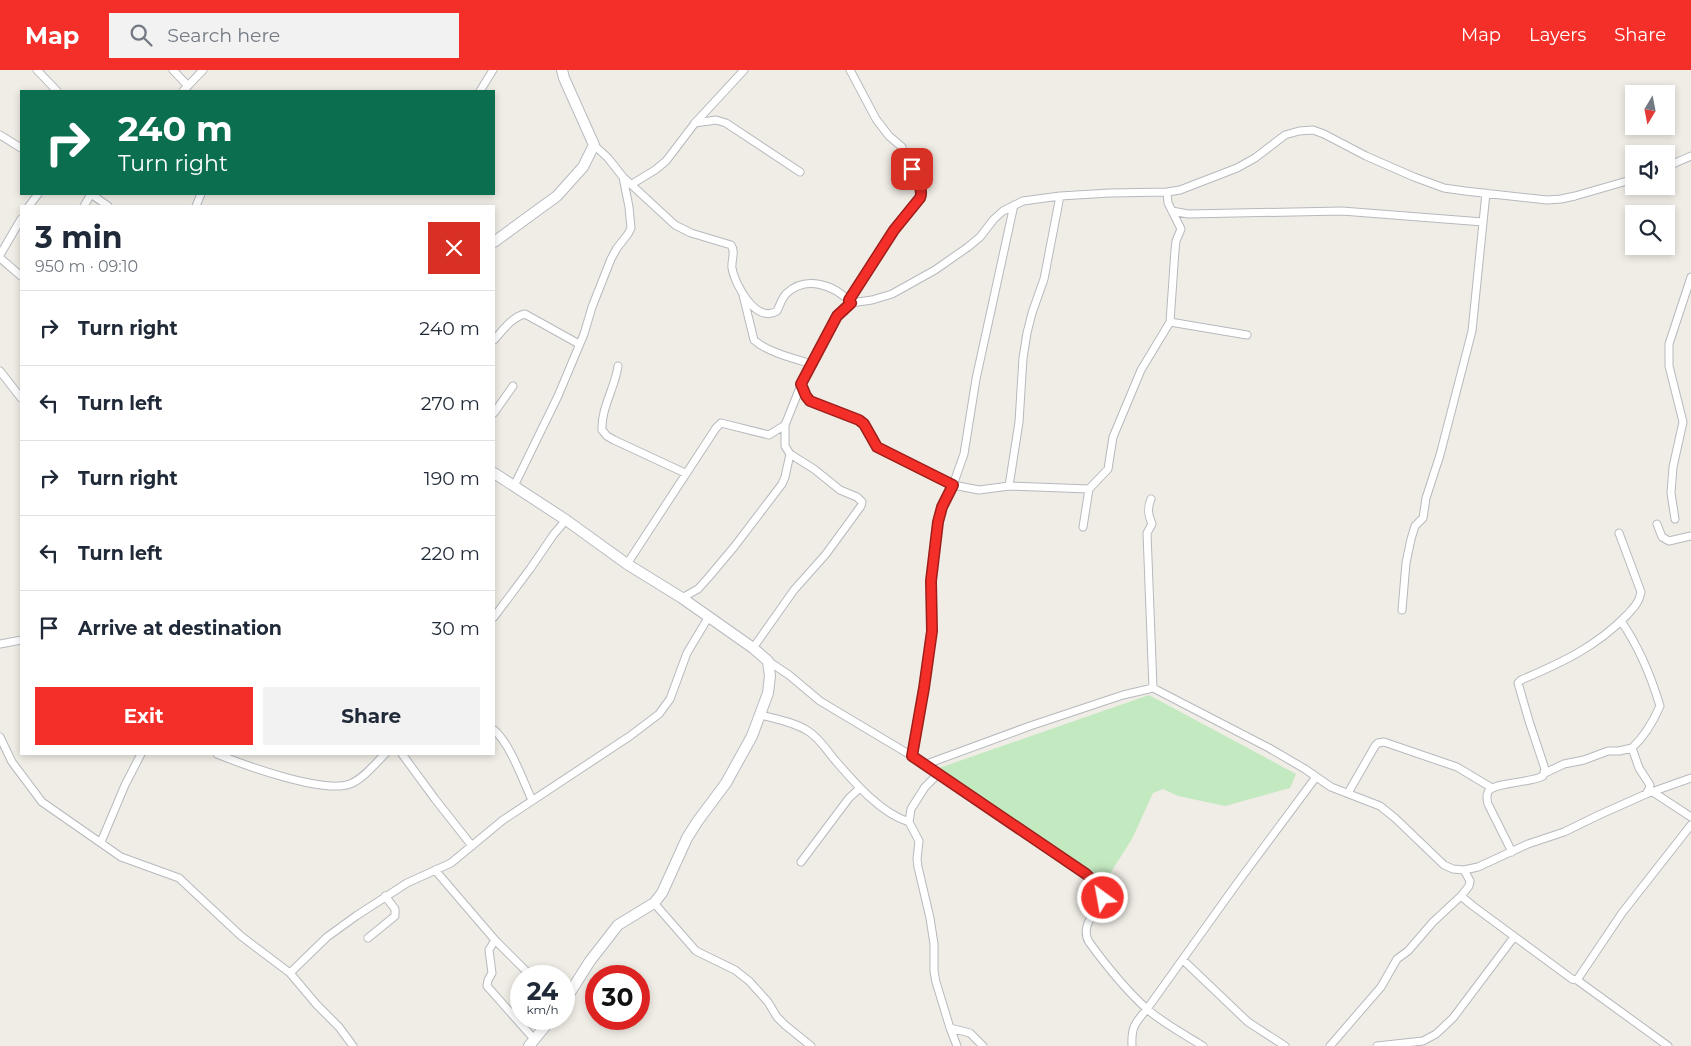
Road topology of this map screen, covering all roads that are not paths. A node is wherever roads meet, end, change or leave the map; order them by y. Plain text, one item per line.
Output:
1 (37, 70) edge
2 (174, 70) edge
3 (202, 70) edge
4 (493, 70) edge
5 (562, 70) edge
6 (744, 70) edge
7 (850, 70) edge
8 (186, 88) edge
9 (56, 90) edge
10 (481, 90) edge
11 (695, 123) junction
12 (0, 134) edge
13 (594, 145) junction
14 (20, 147) edge
15 (1691, 156) edge
16 (1675, 163) edge
17 (800, 172) dead end
18 (623, 177) junction
19 (1625, 181) edge
20 (632, 184) junction
21 (1167, 192) junction
22 (1486, 193) junction
23 (92, 195) edge
24 (1060, 196) junction
25 (107, 205) edge
26 (1014, 205) junction
27 (1172, 211) junction
28 (20, 221) edge
29 (1483, 222) junction
30 (495, 241) edge
31 (0, 256) edge
32 (20, 275) edge
33 (1691, 277) edge
34 (743, 295) junction
35 (850, 301) junction
36 (1170, 322) junction
37 (1247, 335) dead end
38 (495, 339) edge
39 (579, 344) junction
40 (812, 364) junction
41 (618, 366) dead end
42 (0, 371) edge
43 (801, 384) junction
44 (513, 386) dead end
45 (20, 397) edge
46 (495, 412) edge
47 (785, 425) junction
48 (790, 454) junction
49 (686, 473) junction
50 (495, 474) edge
51 (953, 485) junction
52 (514, 486) junction
53 (1009, 486) junction
54 (1089, 489) junction
55 (1150, 499) dead end
56 (1675, 519) dead end
57 (566, 520) junction
58 (1657, 524) dead end
59 (1083, 527) dead end
60 (1619, 534) dead end
61 (1691, 536) edge
62 (627, 564) junction
63 (682, 598) junction
64 (1402, 610) dead end
65 (495, 617) edge
66 (708, 618) junction
67 (1620, 621) junction
68 (20, 640) edge
69 (0, 644) edge
70 (753, 648) junction
71 (768, 661) junction
72 (1153, 688) junction
73 (761, 715) junction
74 (495, 731) edge
75 (0, 738) edge
76 (1632, 748) junction
77 (140, 755) edge
78 (220, 755) edge
79 (384, 755) edge
80 (403, 755) edge
81 (912, 756) junction
82 (924, 765) junction
83 (1545, 773) junction
84 (937, 775) junction
85 (1316, 777) junction
86 (1691, 778) edge
87 (859, 788) junction
88 (1492, 788) junction
89 (1348, 793) junction
90 (1649, 793) junction
91 (532, 800) junction
92 (1691, 816) edge
93 (910, 822) junction
94 (1691, 825) edge
95 (101, 842) junction
96 (472, 846) junction
97 (1512, 852) junction
98 (801, 862) dead end
99 (435, 870) junction
100 (1464, 870) junction
101 (385, 896) junction
102 (1461, 896) junction
103 (654, 903) junction
104 (1514, 937) junction
105 (368, 938) dead end
106 (495, 940) junction
107 (1183, 960) junction
108 (520, 965) edge
109 (290, 973) junction
110 (1577, 980) junction
111 (575, 985) edge
112 (1147, 1009) junction
113 (950, 1028) junction
114 (542, 1030) edge
115 (531, 1043) edge
116 (353, 1046) edge
117 (811, 1046) edge
118 (957, 1046) edge
119 (983, 1046) edge
120 (1132, 1046) edge
121 (1203, 1046) edge
122 (1285, 1046) edge
123 (1330, 1046) edge
124 (1378, 1046) edge
125 (1668, 1046) edge

1 - 9 street
2 - 8 street
3 - 8 street
4 - 10 street
5 - 13 street
6 - 11 street
7 - 35 street
11 - 17 street
11 - 20 street
12 - 14 street
13 - 18 street
13 - 30 street
15 - 16 street
18 - 20 street
18 - 39 street
19 - 22 street
20 - 34 street
21 - 22 street
21 - 24 street
21 - 27 street
22 - 29 street
23 - 25 street
24 - 26 street
24 - 53 street
26 - 35 street
26 - 51 street
27 - 29 street
27 - 36 street
28 - 31 street
29 - 64 street
31 - 32 street
33 - 56 street
34 - 35 street
34 - 40 street
35 - 40 street
36 - 37 street
36 - 54 street
38 - 39 street
39 - 52 street
40 - 43 street
41 - 49 street
42 - 45 street
43 - 47 street
43 - 51 street
44 - 46 street
47 - 48 street
47 - 49 street
48 - 63 street
48 - 70 street
49 - 62 street
50 - 52 street
51 - 53 street
51 - 81 street
52 - 57 street
53 - 54 street
54 - 59 street
55 - 72 street
57 - 62 street
57 - 65 street
58 - 61 street
60 - 67 street
62 - 63 street
63 - 66 street
66 - 70 street
66 - 91 street
67 - 76 street
67 - 83 street
68 - 69 street
70 - 71 street
71 - 73 street
71 - 81 street
72 - 82 street
72 - 85 street
73 - 87 street
73 - 103 street
74 - 91 street
75 - 95 street
76 - 83 street
76 - 90 street
77 - 95 street
78 - 79 street
80 - 96 street
81 - 82 street
82 - 84 street
83 - 88 street
84 - 93 street
84 - 112 street
85 - 89 street
85 - 107 street
86 - 90 street
87 - 93 street
87 - 98 street
88 - 89 street
88 - 97 street
89 - 100 street
90 - 92 street
90 - 97 street
91 - 96 street
93 - 113 street
94 - 110 street
95 - 109 street
96 - 99 street
97 - 100 street
99 - 101 street
99 - 106 street
100 - 102 street
101 - 105 street
101 - 109 street
102 - 104 street
102 - 123 street
103 - 111 street
103 - 117 street
104 - 110 street
104 - 124 street
106 - 108 street
106 - 115 street
107 - 112 street
107 - 122 street
109 - 116 street
110 - 125 street
112 - 120 street
112 - 121 street
113 - 118 street
113 - 119 street
114 - 115 street

